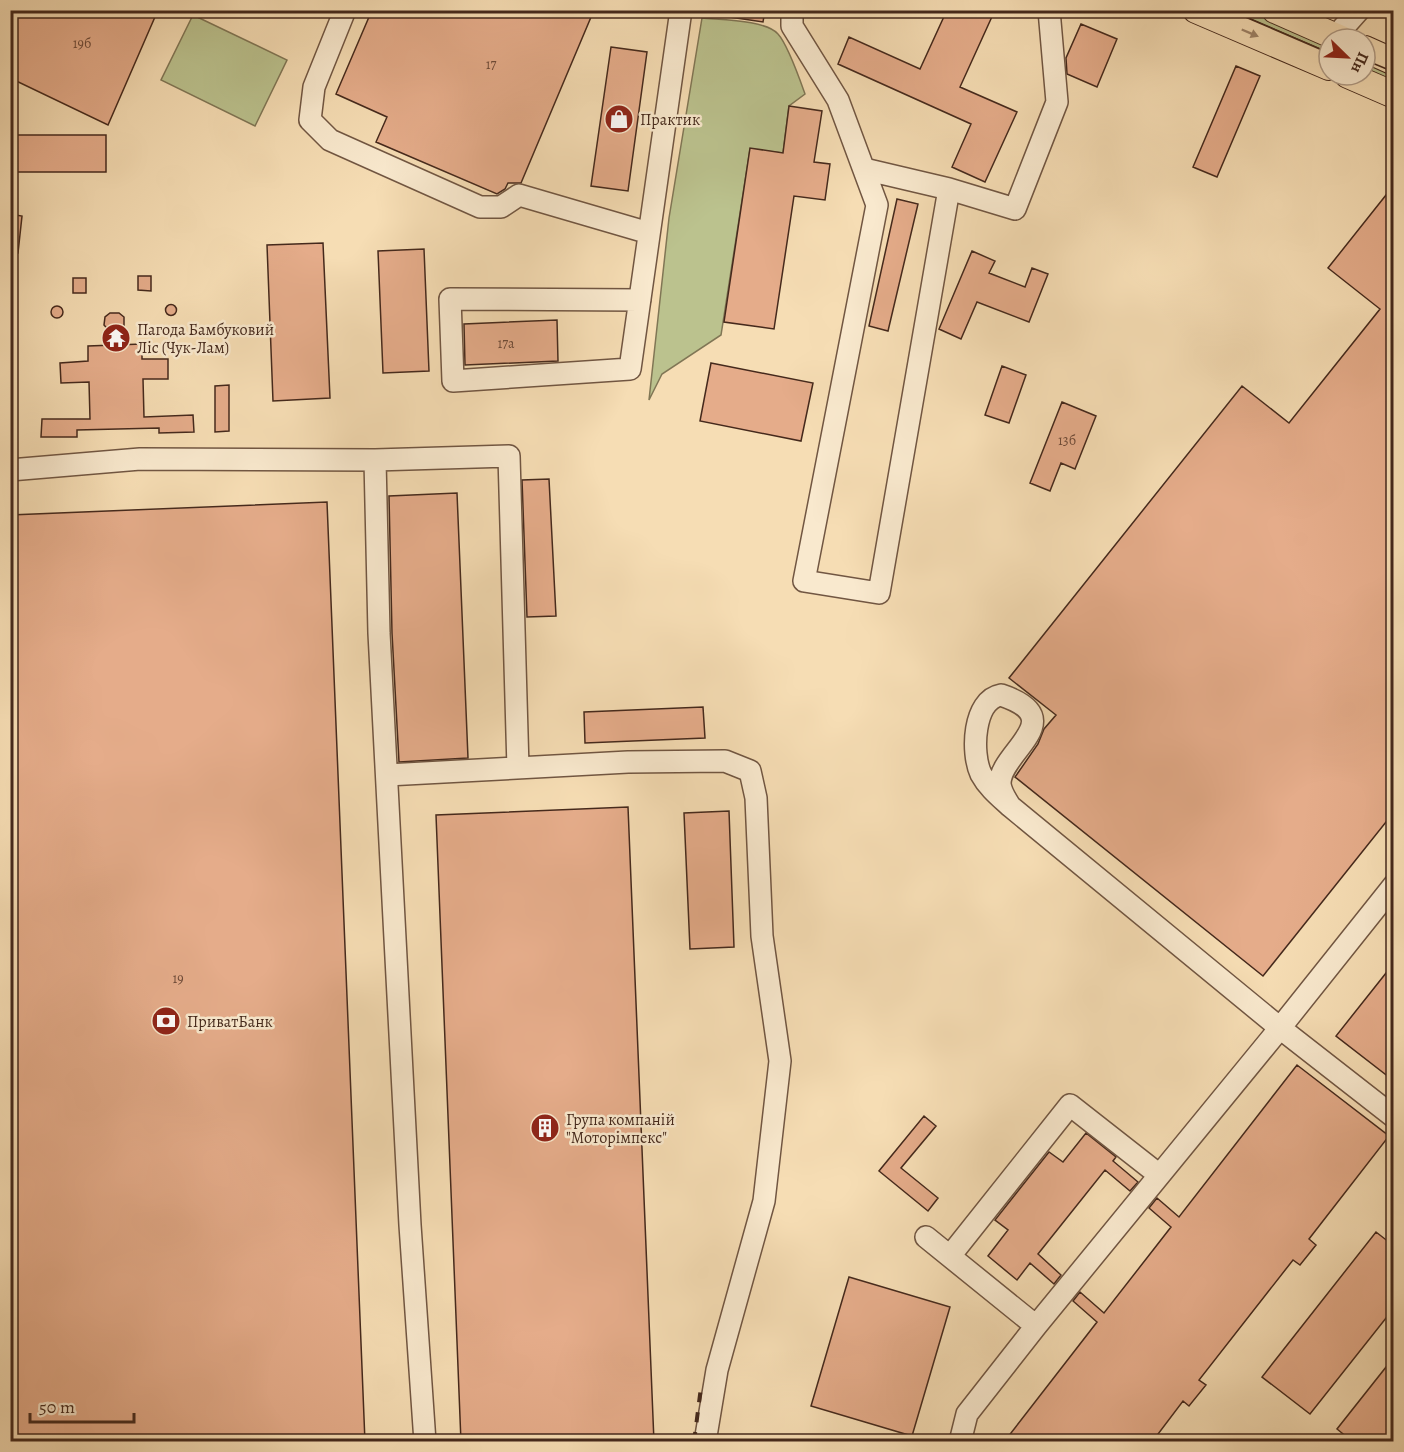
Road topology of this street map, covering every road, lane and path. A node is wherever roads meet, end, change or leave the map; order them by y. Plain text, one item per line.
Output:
1 (345, 10) edge
2 (681, 10) edge
3 (792, 10) edge
4 (1049, 10) edge
5 (1196, 10) edge
6 (1275, 10) edge
7 (1359, 10) edge
8 (1346, 27) edge
9 (1317, 29) edge
10 (1377, 55) edge
11 (1317, 62) edge
12 (1394, 62) edge
13 (1377, 87) edge
14 (1394, 94) edge
15 (864, 169) junction
16 (950, 189) junction
17 (649, 233) junction
18 (640, 300) junction
19 (375, 460) junction
20 (10, 470) edge
21 (518, 768) junction
22 (387, 775) junction
23 (1010, 806) junction
24 (1394, 885) edge
25 (1280, 1028) junction
26 (1394, 1117) edge
27 (1158, 1174) junction
28 (926, 1237) dead end
29 (950, 1256) junction
30 (1036, 1326) junction
31 (425, 1442) edge
32 (705, 1442) edge
33 (960, 1442) edge

1 - 17 lane
2 - 17 lane
3 - 15 lane
4 - 16 lane
5 -> 11 main road
6 - 9 main road
7 - 8 lane
10 - 12 main road
13 - 14 main road
15 - 16 lane
15 - 16 lane
17 - 18 lane
18 - 18 lane
19 - 20 lane
19 - 21 lane
19 - 22 lane
21 - 22 lane
21 - 32 lane
22 - 31 lane
23 - 23 lane
23 - 25 lane
24 - 25 lane
25 - 26 lane
25 - 27 lane
27 - 29 lane
27 - 30 lane
28 - 29 lane
29 - 30 lane
30 - 33 lane

